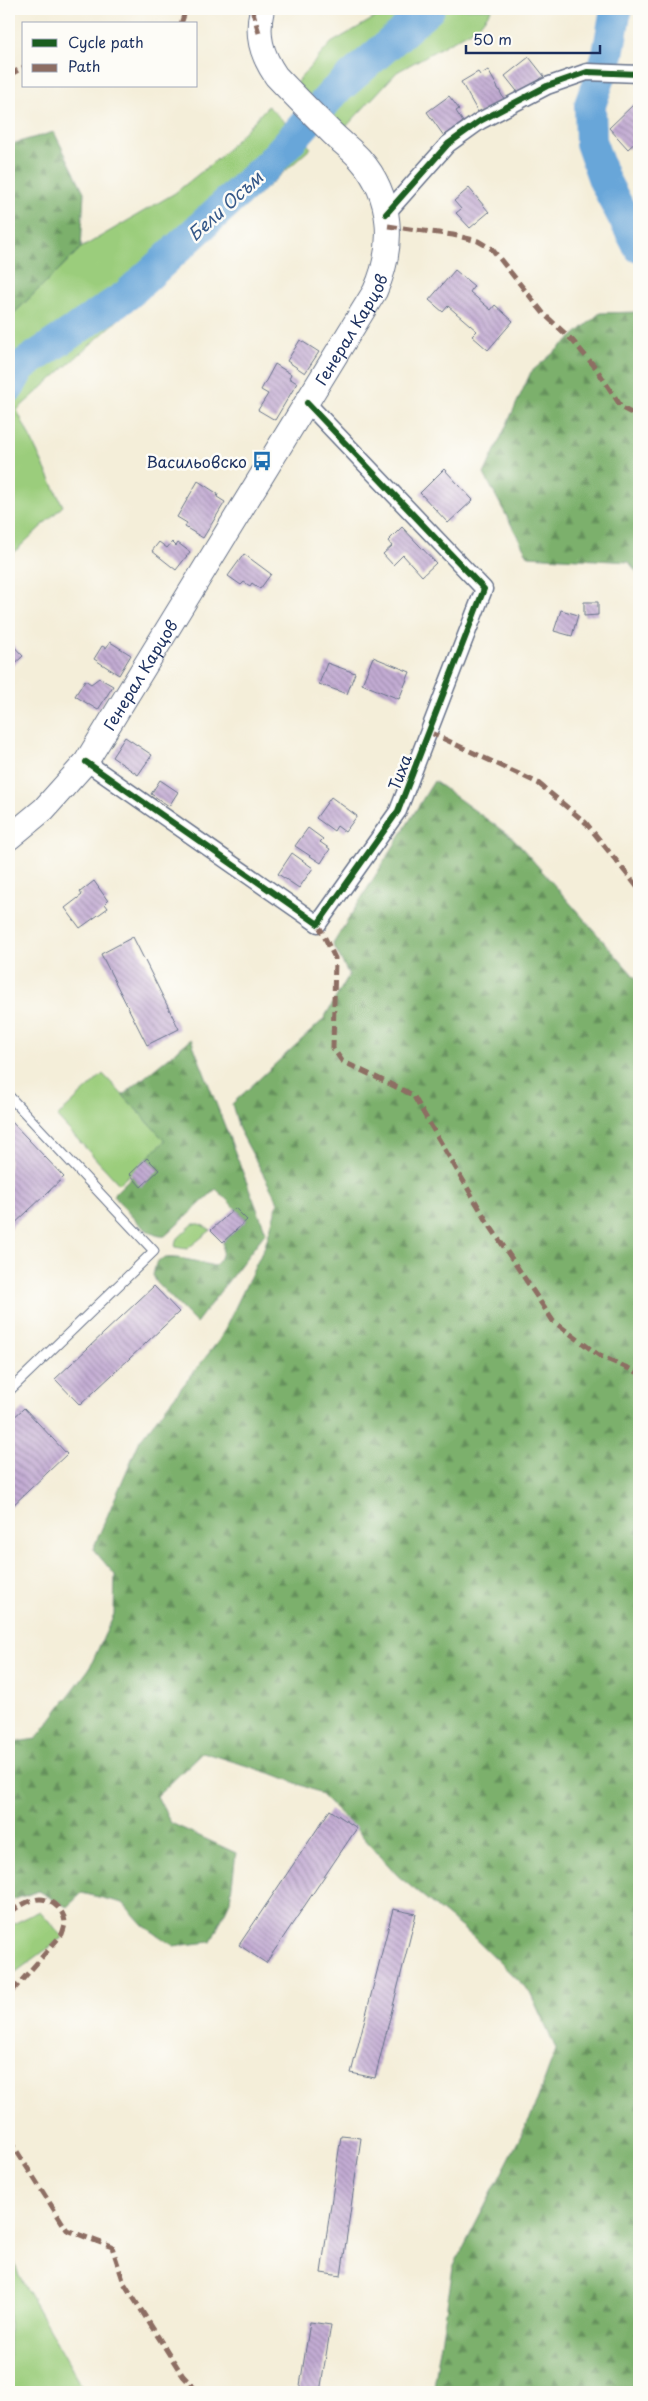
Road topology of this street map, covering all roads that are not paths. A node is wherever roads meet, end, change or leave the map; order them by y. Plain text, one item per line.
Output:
1 (262, 9) edge
2 (639, 74) edge
3 (386, 214) junction
4 (307, 403) junction
5 (86, 762) junction
6 (9, 838) edge
7 (9, 1096) edge
8 (9, 1391) edge

1 - 3 main road, Генерал Карцов
2 - 3 street
3 - 4 main road, Генерал Карцов
4 - 5 main road, Генерал Карцов
4 - 5 street, Тиха
5 - 6 main road, Генерал Карцов
7 - 8 lane

